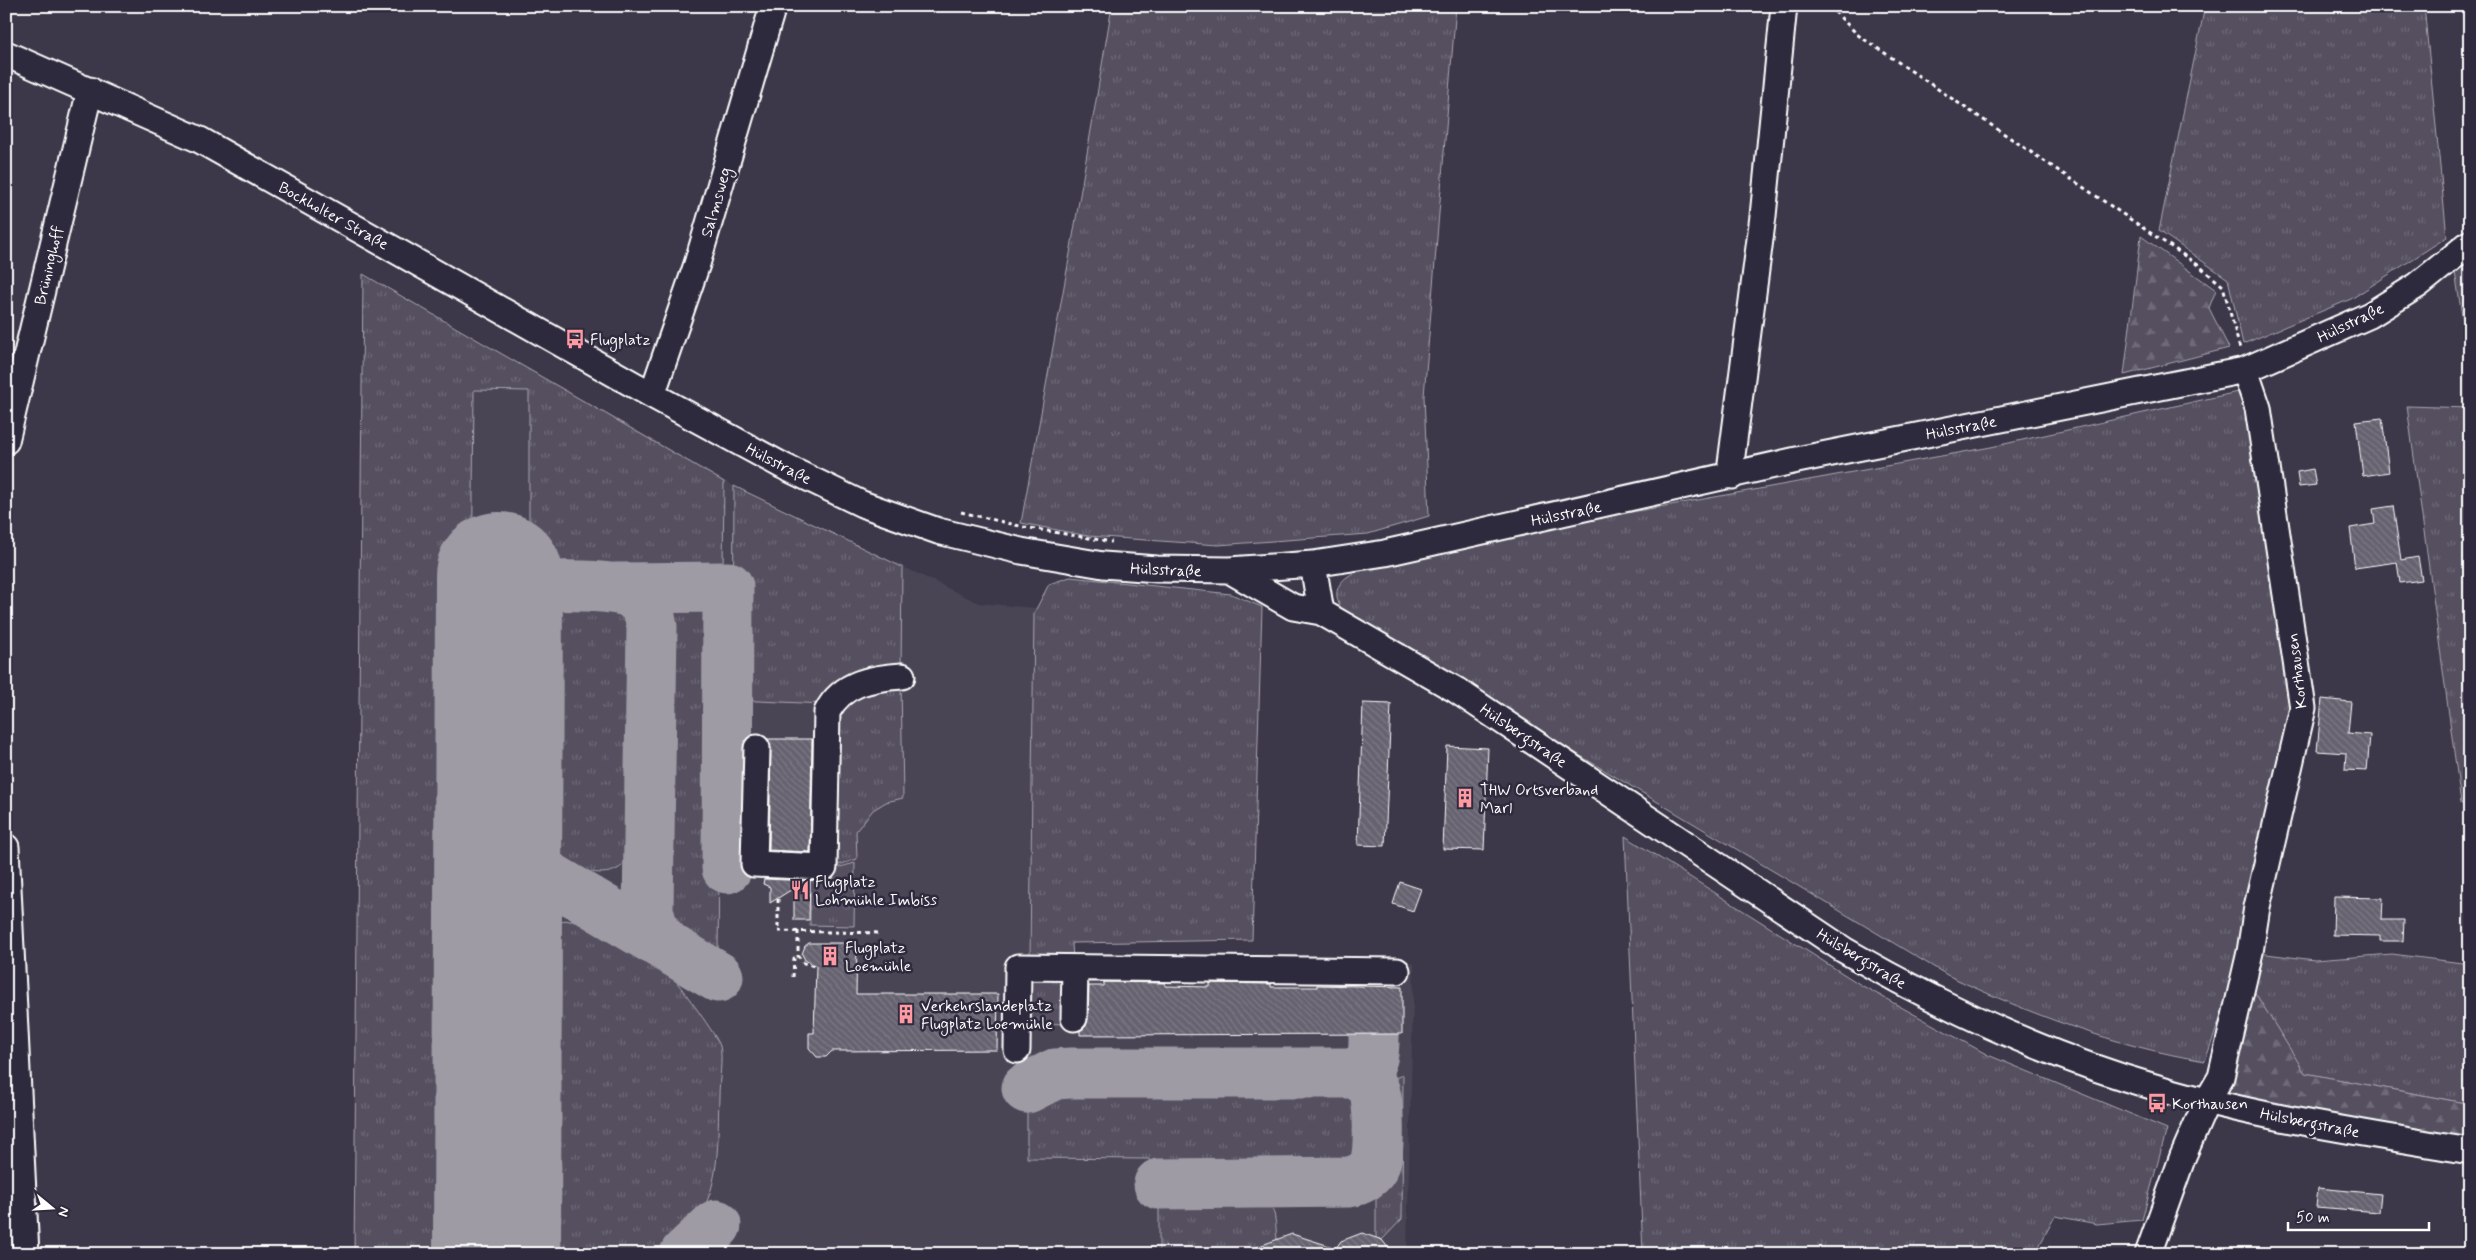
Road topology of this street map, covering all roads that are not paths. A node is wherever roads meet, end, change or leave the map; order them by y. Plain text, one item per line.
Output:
1 (773, 6) edge
2 (1784, 6) edge
3 (6, 54) edge
4 (90, 90) junction
5 (2470, 242) edge
6 (2245, 370) junction
7 (652, 395) junction
8 (6, 441) edge
9 (1732, 476) junction
10 (1313, 564) junction
11 (1229, 570) junction
12 (1321, 612) junction
13 (902, 676) dead end
14 (757, 748) dead end
15 (6, 847) edge
16 (1076, 968) junction
17 (1397, 971) dead end
18 (1074, 1018) dead end
19 (1017, 1050) dead end
20 (2207, 1101) junction
21 (2470, 1151) edge
22 (26, 1254) edge
23 (2148, 1254) edge

1 - 7 street, Salmsweg
2 - 9 street
3 - 4 street, Bockholter Straße
4 - 7 street, Bockholter Straße
4 - 8 street, Brüninghoff
5 - 6 street, Hülsstraße
6 - 9 street, Hülsstraße
6 - 20 street, Korthausen
7 - 11 street, Hülsstraße
9 - 10 street, Hülsstraße
10 - 11 street, Hülsstraße
10 - 12 street
11 - 12 street, Hülsbergstraße
12 - 20 street, Hülsbergstraße
13 - 14 street
15 - 22 street
16 - 17 street
16 - 18 street
16 - 19 street
20 - 21 street, Hülsbergstraße
20 - 23 street, Korthausen

